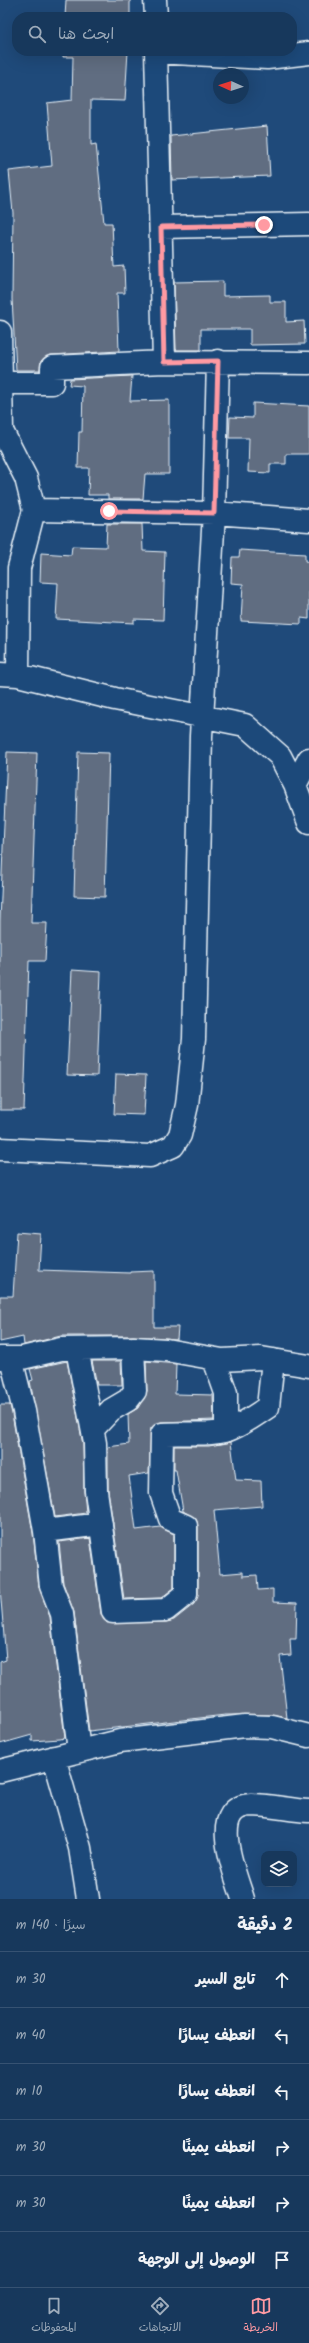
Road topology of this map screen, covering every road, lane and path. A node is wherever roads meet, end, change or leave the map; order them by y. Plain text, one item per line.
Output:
1 (155, 0) edge
2 (156, 12) edge
3 (309, 53) edge
4 (297, 54) edge
5 (156, 56) edge
6 (230, 56) edge
7 (284, 56) edge
8 (309, 224) edge
9 (161, 227) junction
10 (0, 332) edge
11 (218, 361) junction
12 (164, 362) junction
13 (309, 362) edge
14 (2, 384) junction
15 (1, 430) edge
16 (34, 510) junction
17 (214, 513) junction
18 (309, 520) edge
19 (9, 674) edge
20 (202, 715) junction
21 (309, 759) edge
22 (295, 785) junction
23 (309, 823) edge
24 (0, 1149) edge
25 (134, 1348) junction
26 (77, 1349) junction
27 (6, 1358) edge
28 (214, 1359) junction
29 (273, 1360) junction
30 (309, 1366) edge
31 (93, 1429) junction
32 (226, 1430) junction
33 (101, 1524) junction
34 (45, 1531) junction
35 (309, 1736) edge
36 (79, 1751) junction
37 (54, 1757) junction
38 (0, 1771) edge
39 (309, 1811) edge
40 (88, 1899) edge
41 (243, 1899) edge

1 - 2 street
3 - 4 street
5 - 9 street
6 - 7 street
8 - 9 street
9 - 12 street
10 - 14 street
11 - 12 street
11 - 13 street
11 - 17 street
12 - 14 street
14 - 15 street
15 - 16 street
16 - 17 street
16 - 19 street
17 - 18 street
17 - 20 street
19 - 20 street
20 - 22 street
20 - 24 street
21 - 22 street
22 - 23 street
25 - 26 street
25 - 28 street
25 - 31 street
26 - 27 street
26 - 31 street
27 - 34 street
28 - 29 street
28 - 32 street
29 - 30 street
29 - 32 street
31 - 33 street
32 - 33 street
33 - 34 street
34 - 36 street
35 - 36 street
36 - 37 street
37 - 38 street
37 - 40 street
39 - 41 street

